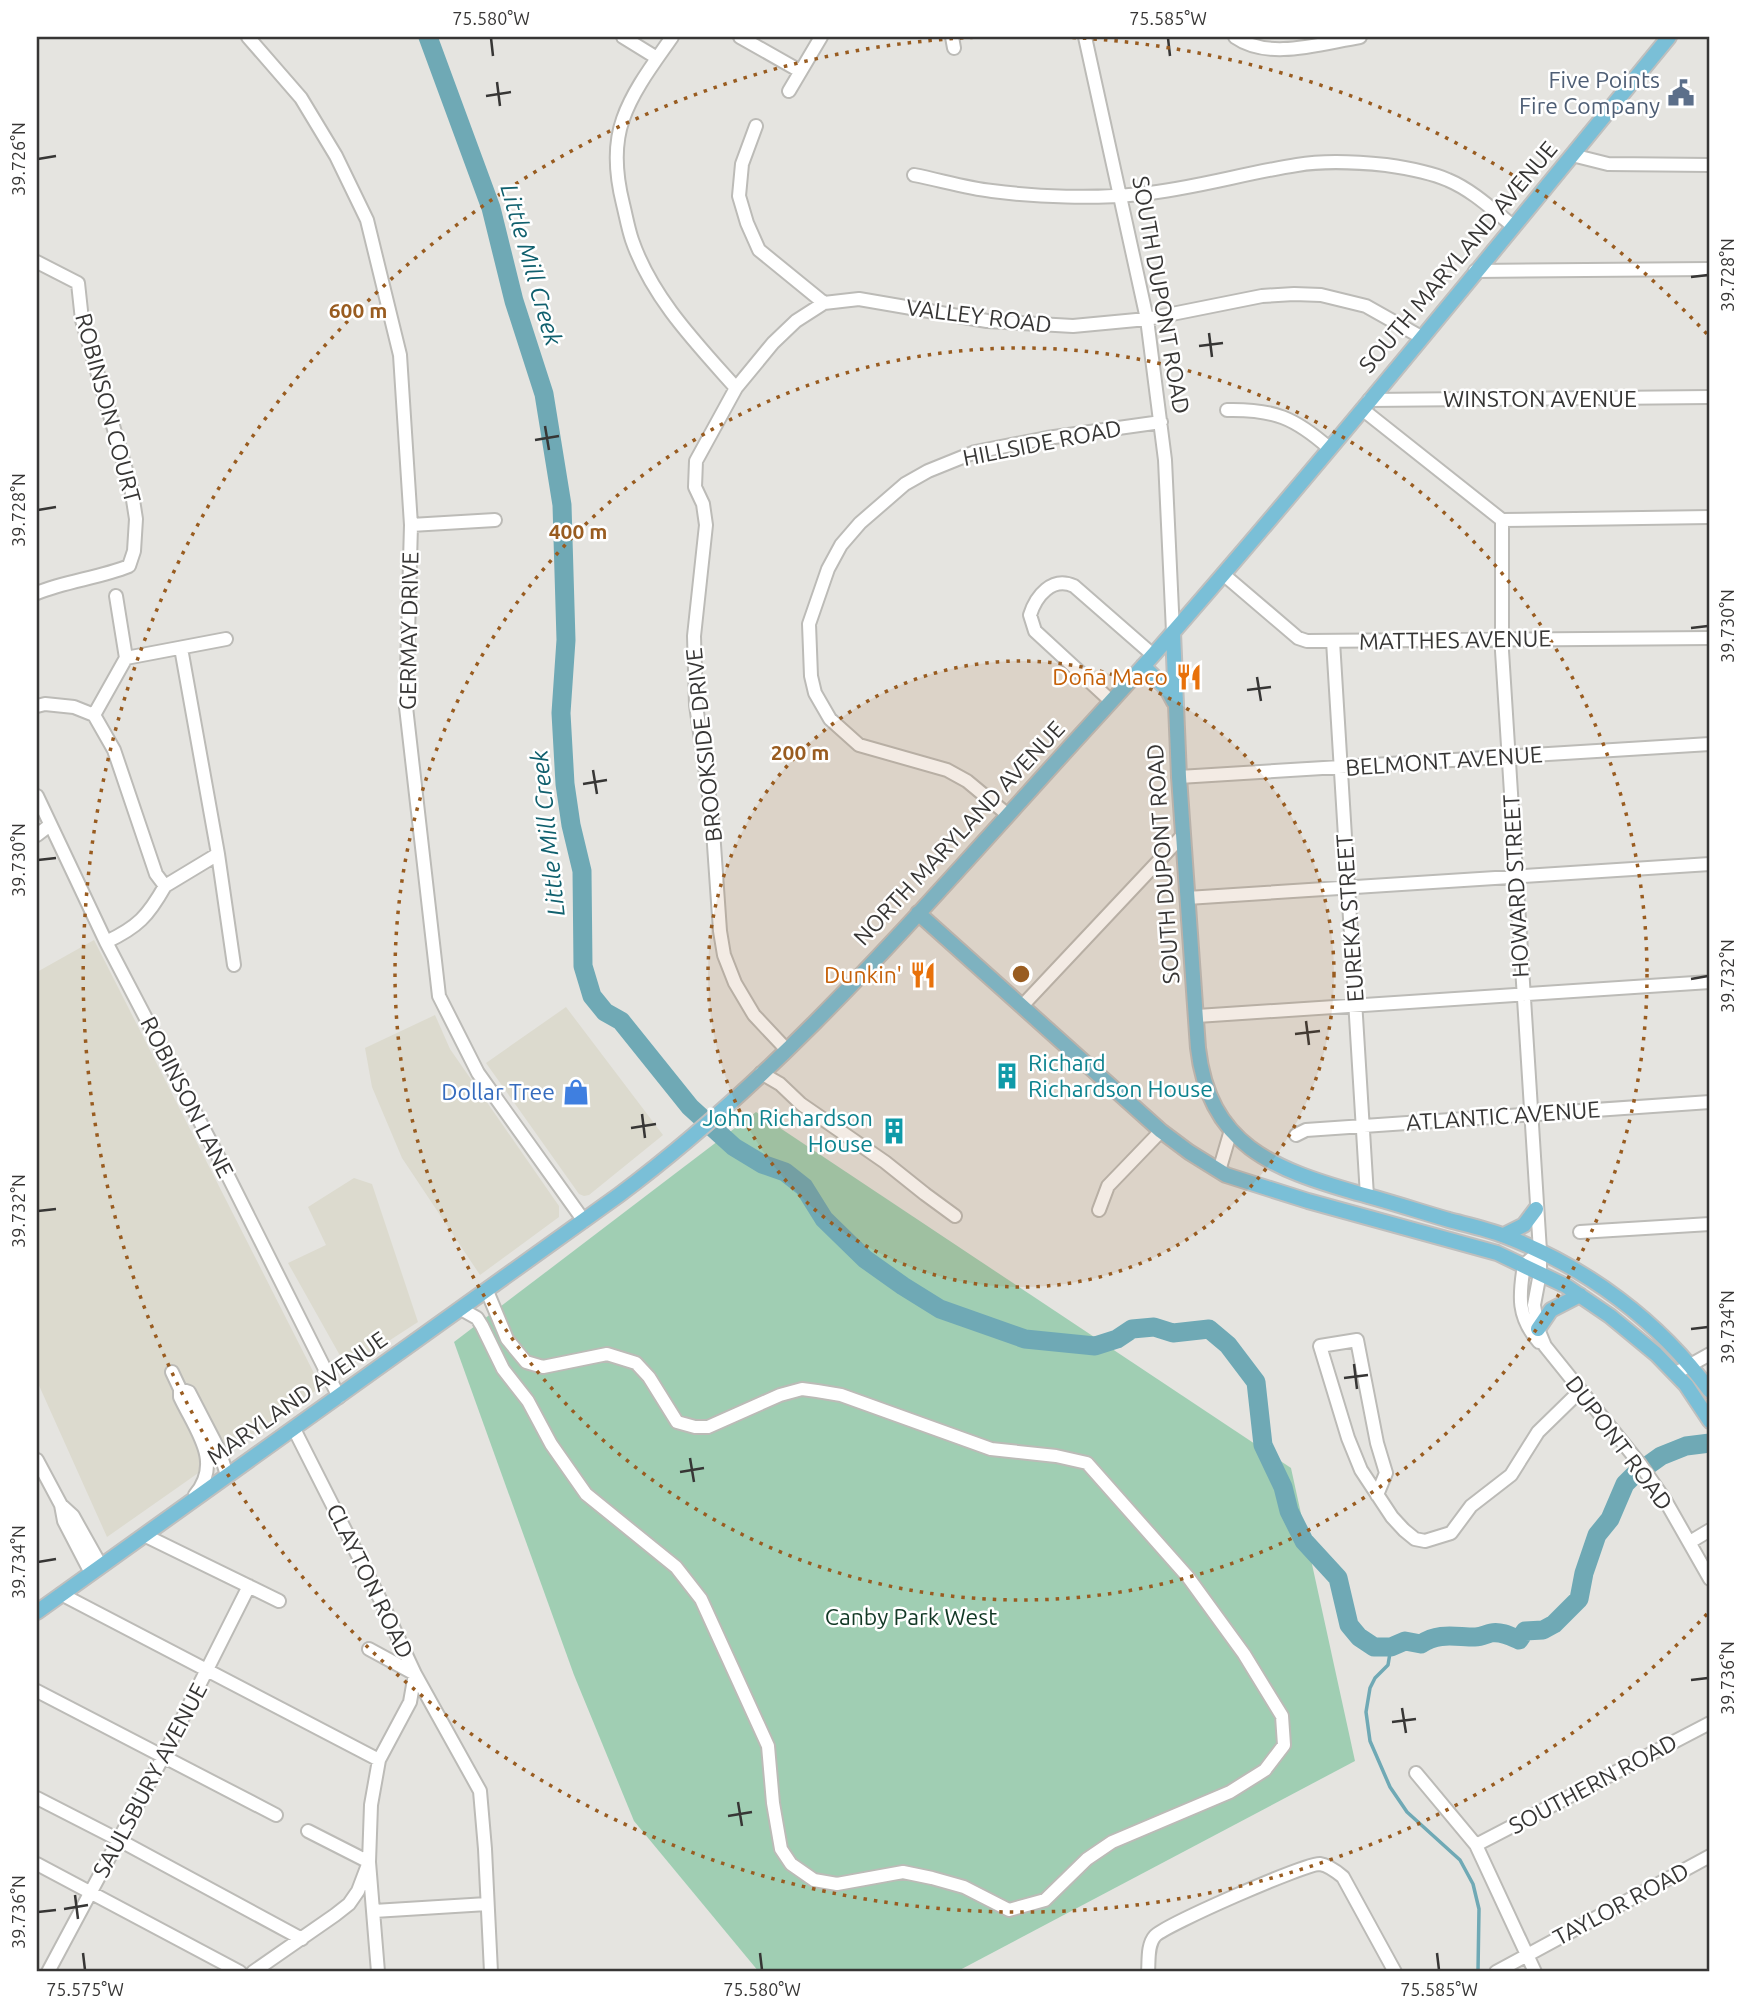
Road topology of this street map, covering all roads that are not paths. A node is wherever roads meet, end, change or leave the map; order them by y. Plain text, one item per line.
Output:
1 (248, 37) edge
2 (623, 37) edge
3 (671, 37) edge
4 (740, 37) edge
5 (821, 37) edge
6 (1085, 37) edge
7 (1235, 37) edge
8 (1360, 37) edge
9 (1670, 37) edge
10 (657, 58) junction
11 (800, 71) junction
12 (789, 91) dead end
13 (756, 126) dead end
14 (1572, 155) junction
15 (1710, 165) edge
16 (914, 175) dead end
17 (1122, 195) junction
18 (1513, 226) junction
19 (37, 262) edge
20 (1710, 269) edge
21 (1475, 271) junction
22 (824, 303) junction
23 (1147, 319) junction
24 (1421, 337) junction
25 (736, 388) junction
26 (1710, 397) edge
27 (1366, 405) junction
28 (1227, 411) dead end
29 (1161, 422) junction
30 (1329, 448) junction
31 (1710, 517) edge
32 (495, 520) dead end
33 (1502, 520) junction
34 (411, 525) junction
35 (1223, 574) junction
36 (37, 593) edge
37 (116, 596) dead end
38 (1173, 632) junction
39 (1710, 638) edge
40 (226, 639) dead end
41 (1502, 639) junction
42 (1333, 641) junction
43 (181, 648) junction
44 (126, 658) junction
45 (1148, 660) junction
46 (1111, 701) junction
47 (37, 706) edge
48 (1177, 706) junction
49 (94, 715) junction
50 (1710, 744) edge
51 (1509, 757) junction
52 (1341, 768) junction
53 (1179, 777) junction
54 (37, 796) edge
55 (1008, 815) junction
56 (50, 825) junction
57 (37, 835) edge
58 (1182, 836) junction
59 (218, 854) junction
60 (1710, 864) edge
61 (1515, 877) junction
62 (165, 886) junction
63 (1348, 887) junction
64 (1187, 898) junction
65 (918, 913) junction
66 (106, 942) junction
67 (234, 965) dead end
68 (1710, 982) edge
69 (1522, 995) junction
70 (1023, 1005) junction
71 (1356, 1006) junction
72 (1196, 1017) junction
73 (786, 1049) junction
74 (761, 1073) junction
75 (1710, 1102) edge
76 (1530, 1114) junction
77 (1363, 1126) junction
78 (1231, 1130) junction
79 (1161, 1131) junction
80 (1296, 1135) dead end
81 (1219, 1171) junction
82 (1367, 1196) junction
83 (1536, 1209) junction
84 (1100, 1210) dead end
85 (955, 1216) dead end
86 (1374, 1217) junction
87 (1445, 1219) junction
88 (584, 1221) junction
89 (1710, 1224) edge
90 (1580, 1232) dead end
91 (1504, 1235) junction
92 (1540, 1251) junction
93 (1524, 1265) junction
94 (1540, 1272) junction
95 (487, 1291) junction
96 (1580, 1295) junction
97 (461, 1309) junction
98 (1538, 1329) junction
99 (1545, 1346) junction
100 (1710, 1354) edge
101 (1692, 1366) junction
102 (172, 1372) dead end
103 (1676, 1373) junction
104 (180, 1388) junction
105 (1580, 1391) junction
106 (1710, 1391) edge
107 (339, 1397) junction
108 (1706, 1414) edge
109 (294, 1429) junction
110 (37, 1460) edge
111 (227, 1475) junction
112 (1377, 1495) junction
113 (185, 1506) junction
114 (1710, 1530) edge
115 (144, 1535) junction
116 (1690, 1542) junction
117 (96, 1569) junction
118 (1710, 1579) edge
119 (249, 1586) junction
120 (61, 1594) junction
121 (279, 1601) dead end
122 (37, 1612) edge
123 (369, 1649) dead end
124 (206, 1672) junction
125 (415, 1674) junction
126 (37, 1691) edge
127 (1710, 1723) edge
128 (163, 1755) junction
129 (379, 1760) junction
130 (1416, 1773) dead end
131 (37, 1798) edge
132 (276, 1815) dead end
133 (307, 1831) dead end
134 (119, 1840) junction
135 (1476, 1845) junction
136 (1710, 1856) edge
137 (369, 1862) junction
138 (37, 1864) edge
139 (91, 1893) junction
140 (487, 1904) junction
141 (374, 1911) junction
142 (302, 1939) junction
143 (1526, 1955) junction
144 (37, 1969) edge
145 (43, 1972) edge
146 (48, 1972) edge
147 (240, 1972) edge
148 (253, 1972) edge
149 (378, 1972) edge
150 (491, 1972) edge
151 (1148, 1972) edge
152 (1395, 1972) edge
153 (1496, 1972) edge
154 (1535, 1972) edge

1 - 34 street, GERMAY DRIVE
2 - 10 street
3 - 10 street
4 - 11 street
5 - 11 street
6 - 17 street, SOUTH DUPONT ROAD
7 - 8 street
9 - 14 main road, SOUTH MARYLAND AVENUE
10 - 25 street
11 - 12 street
13 - 22 street
14 - 15 street
14 - 18 main road, SOUTH MARYLAND AVENUE
16 - 17 street
17 - 18 street
17 - 23 street, SOUTH DUPONT ROAD
18 - 21 main road, SOUTH MARYLAND AVENUE
19 - 36 street, ROBINSON COURT
20 - 21 street
21 - 24 main road, SOUTH MARYLAND AVENUE
22 - 23 street, VALLEY ROAD
22 - 25 street, BROOKSIDE DRIVE
23 - 24 street, VALLEY ROAD
23 - 29 street, SOUTH DUPONT ROAD
24 - 27 main road, SOUTH MARYLAND AVENUE
25 - 73 street, BROOKSIDE DRIVE
26 - 27 street, WINSTON AVENUE
27 - 30 main road, NORTH MARYLAND AVENUE
27 - 33 street
28 - 30 street
29 - 38 street, SOUTH DUPONT ROAD
29 - 55 street, HILLSIDE ROAD
30 - 35 main road, NORTH MARYLAND AVENUE
31 - 33 street
32 - 34 street
33 - 41 street, HOWARD STREET
34 - 88 street, GERMAY DRIVE
35 - 38 main road, NORTH MARYLAND AVENUE
35 - 42 street, MATTHES AVENUE
37 - 44 street
38 - 45 main road, NORTH MARYLAND AVENUE
38 - 48 main road, SOUTH DUPONT ROAD
39 - 41 street, MATTHES AVENUE
40 - 43 street
41 - 42 street, MATTHES AVENUE
41 - 51 street, HOWARD STREET
42 - 52 street, EUREKA STREET
43 - 44 street
43 - 59 street
44 - 49 street
45 - 46 main road, NORTH MARYLAND AVENUE
45 - 46 street
45 - 48 main road
46 - 55 main road, NORTH MARYLAND AVENUE
47 - 49 street
48 - 53 main road, SOUTH DUPONT ROAD
49 - 62 street
50 - 51 street, BELMONT AVENUE
51 - 52 street, BELMONT AVENUE
51 - 61 street, HOWARD STREET
52 - 53 street, BELMONT AVENUE
52 - 63 street, EUREKA STREET
53 - 58 main road, SOUTH DUPONT ROAD
54 - 56 street, ROBINSON LANE
55 - 65 main road, NORTH MARYLAND AVENUE
56 - 57 street
56 - 66 street, ROBINSON LANE
58 - 64 main road, SOUTH DUPONT ROAD
58 - 70 street
59 - 62 street
59 - 67 street
60 - 61 street
61 - 63 street
61 - 69 street, HOWARD STREET
62 - 66 street
63 - 64 street
63 - 71 street, EUREKA STREET
64 - 72 main road, SOUTH DUPONT ROAD
65 - 70 main road
65 - 73 main road, NORTH MARYLAND AVENUE
66 - 107 street, ROBINSON LANE
68 - 69 street
69 - 71 street
69 - 76 street, HOWARD STREET
70 - 79 main road
71 - 72 street
71 - 77 street, EUREKA STREET
72 - 78 main road, SOUTH DUPONT ROAD
73 - 74 main road, NORTH MARYLAND AVENUE
74 - 85 street
74 - 88 main road, NORTH MARYLAND AVENUE
75 - 76 street, ATLANTIC AVENUE
76 - 77 street, ATLANTIC AVENUE
76 - 83 street, HOWARD STREET
77 - 80 street, ATLANTIC AVENUE
77 - 82 street, EUREKA STREET
78 - 81 street
78 - 82 main road, SOUTH DUPONT ROAD
79 - 81 main road
79 - 84 street
81 - 86 main road
82 - 87 main road, SOUTH DUPONT ROAD
83 - 91 main road
83 - 92 street, HOWARD STREET
86 - 87 main road
86 - 93 main road
87 - 91 main road, SOUTH DUPONT ROAD
88 - 95 main road, MARYLAND AVENUE
89 - 90 street
91 - 92 main road, SOUTH DUPONT ROAD
92 - 93 street
92 - 94 street, DUPONT ROAD
92 - 101 main road, SOUTH DUPONT ROAD
93 - 94 main road
93 - 99 street, DUPONT ROAD
94 - 96 main road
94 - 98 street, DUPONT ROAD
95 - 97 main road, MARYLAND AVENUE
95 - 97 street
96 - 98 main road
96 - 103 main road
97 - 107 main road, MARYLAND AVENUE
98 - 99 street, DUPONT ROAD
99 - 105 street, DUPONT ROAD
100 - 101 street
101 - 103 street
101 - 106 main road, SOUTH DUPONT ROAD
102 - 104 street
103 - 108 main road
104 - 111 street
104 - 113 street
105 - 112 street
105 - 116 street, DUPONT ROAD
107 - 109 main road, MARYLAND AVENUE
109 - 111 main road, MARYLAND AVENUE
109 - 125 street, CLAYTON ROAD
110 - 117 street
111 - 113 main road, MARYLAND AVENUE
112 - 112 street
113 - 115 main road, MARYLAND AVENUE
114 - 116 street
115 - 117 main road, MARYLAND AVENUE
115 - 119 street
116 - 118 street, DUPONT ROAD
117 - 120 main road, MARYLAND AVENUE
119 - 121 street
119 - 124 street, SAULSBURY AVENUE
120 - 122 main road, MARYLAND AVENUE
120 - 124 street
123 - 125 street
124 - 128 street, SAULSBURY AVENUE
124 - 129 street
125 - 129 street, CLAYTON ROAD
125 - 140 street
126 - 128 street
127 - 135 street, SOUTHERN ROAD
128 - 132 street
128 - 134 street, SAULSBURY AVENUE
129 - 137 street, CLAYTON ROAD
130 - 135 street
131 - 134 street
133 - 137 street
134 - 139 street, SAULSBURY AVENUE
134 - 142 street
135 - 143 street
136 - 143 street, TAYLOR ROAD
137 - 141 street
137 - 142 street, CLAYTON ROAD
138 - 139 street
139 - 146 street, SAULSBURY AVENUE
139 - 147 street
140 - 141 street
140 - 150 street
141 - 149 street
142 - 148 street, CLAYTON ROAD
143 - 153 street, TAYLOR ROAD
143 - 154 street
144 - 145 street
151 - 152 street

